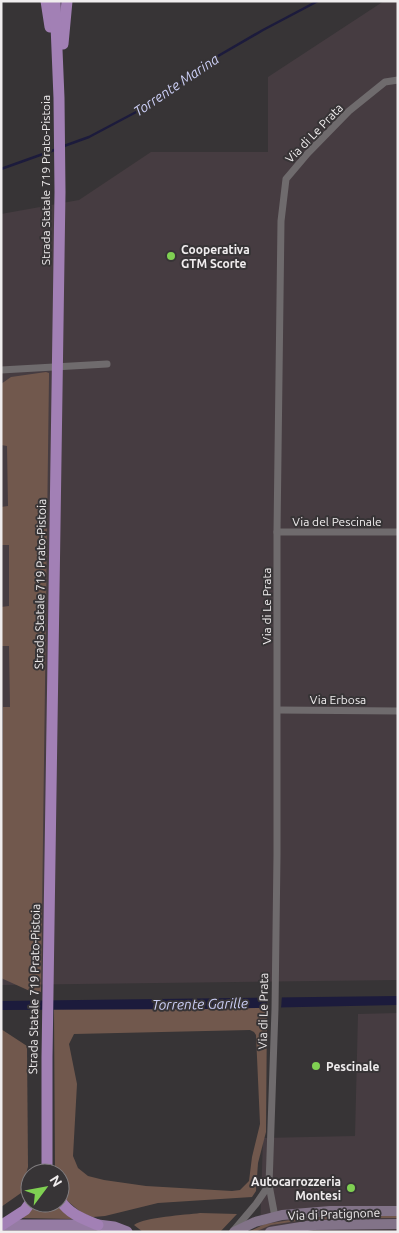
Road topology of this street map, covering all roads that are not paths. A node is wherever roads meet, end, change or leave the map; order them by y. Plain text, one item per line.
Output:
1 (46, 1) edge
2 (55, 1) edge
3 (67, 1) edge
4 (398, 80) edge
5 (59, 95) junction
6 (107, 364) dead end
7 (1, 370) edge
8 (277, 532) junction
9 (398, 532) edge
10 (278, 710) junction
11 (398, 711) edge
12 (47, 1163) edge
13 (269, 1185) junction
14 (70, 1211) edge
15 (398, 1211) edge
16 (20, 1213) edge
17 (275, 1217) junction
18 (398, 1224) edge
19 (2, 1225) edge
20 (98, 1225) junction
21 (127, 1232) edge
22 (233, 1232) edge
23 (271, 1232) edge

1 - 5 highway
2 - 5 highway, Strada Statale 719 Prato-Pistoia
3 - 5 highway
4 - 8 street, Via di Le Prata
5 - 12 highway, Strada Statale 719 Prato-Pistoia
6 - 7 street
8 - 9 street, Via del Pescinale
8 - 10 street, Via di Le Prata
10 - 11 street, Via Erbosa
10 - 13 street, Via di Le Prata
13 - 17 street, Via di Le Prata
13 - 22 street
14 - 20 highway
15 - 17 main road, Via di Pratignone
16 - 19 highway
17 - 22 main road, Via di Pratignone
18 - 23 main road, Via di Pratignone
19 - 20 main road
20 - 21 main road

